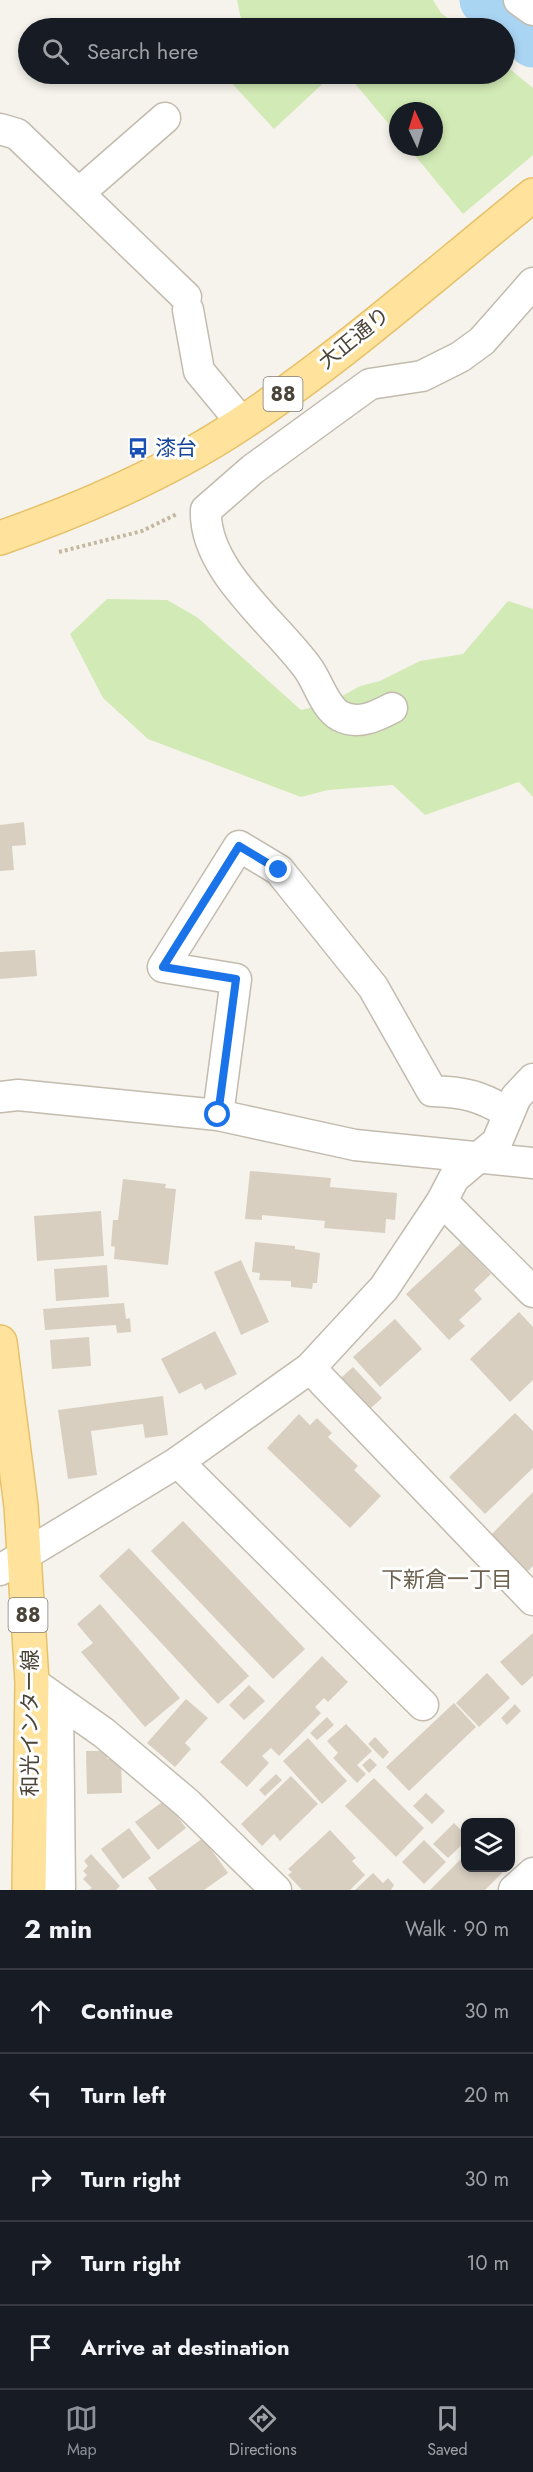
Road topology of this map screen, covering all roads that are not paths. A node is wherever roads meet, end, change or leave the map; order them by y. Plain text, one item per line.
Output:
1 (519, 0) edge
2 (533, 10) edge
3 (165, 118) dead end
4 (0, 129) edge
5 (79, 193) junction
6 (533, 195) edge
7 (533, 283) edge
8 (533, 304) edge
9 (504, 315) junction
10 (242, 423) junction
11 (0, 538) edge
12 (392, 708) dead end
13 (533, 1079) edge
14 (0, 1097) edge
15 (508, 1113) junction
16 (218, 1115) junction
17 (478, 1158) junction
18 (533, 1163) edge
19 (442, 1201) junction
20 (533, 1292) edge
21 (0, 1342) edge
22 (310, 1368) junction
23 (178, 1462) junction
24 (12, 1562) edge
25 (533, 1600) edge
26 (32, 1682) junction
27 (58, 1701) junction
28 (423, 1705) dead end
29 (533, 1873) edge
30 (258, 1885) edge
31 (29, 1890) edge
32 (60, 1890) edge
33 (514, 1890) edge

1 - 2 street
3 - 5 street
4 - 5 street
5 - 10 street
6 - 10 main road, 大正通り / 88
7 - 9 street
8 - 9 street
9 - 12 street
10 - 11 main road, 大正通り / 88
13 - 15 street
14 - 16 street
15 - 16 street
15 - 17 street
16 - 17 street
17 - 18 street
17 - 19 street
19 - 20 street
19 - 22 street
21 - 24 main road, 和光インター線 / 88
22 - 23 street
22 - 25 street
23 - 24 street
23 - 28 street
24 - 26 main road, 和光インター線 / 88
26 - 27 street
26 - 31 main road, 和光インター線 / 88
27 - 30 street
27 - 32 street
29 - 33 street

